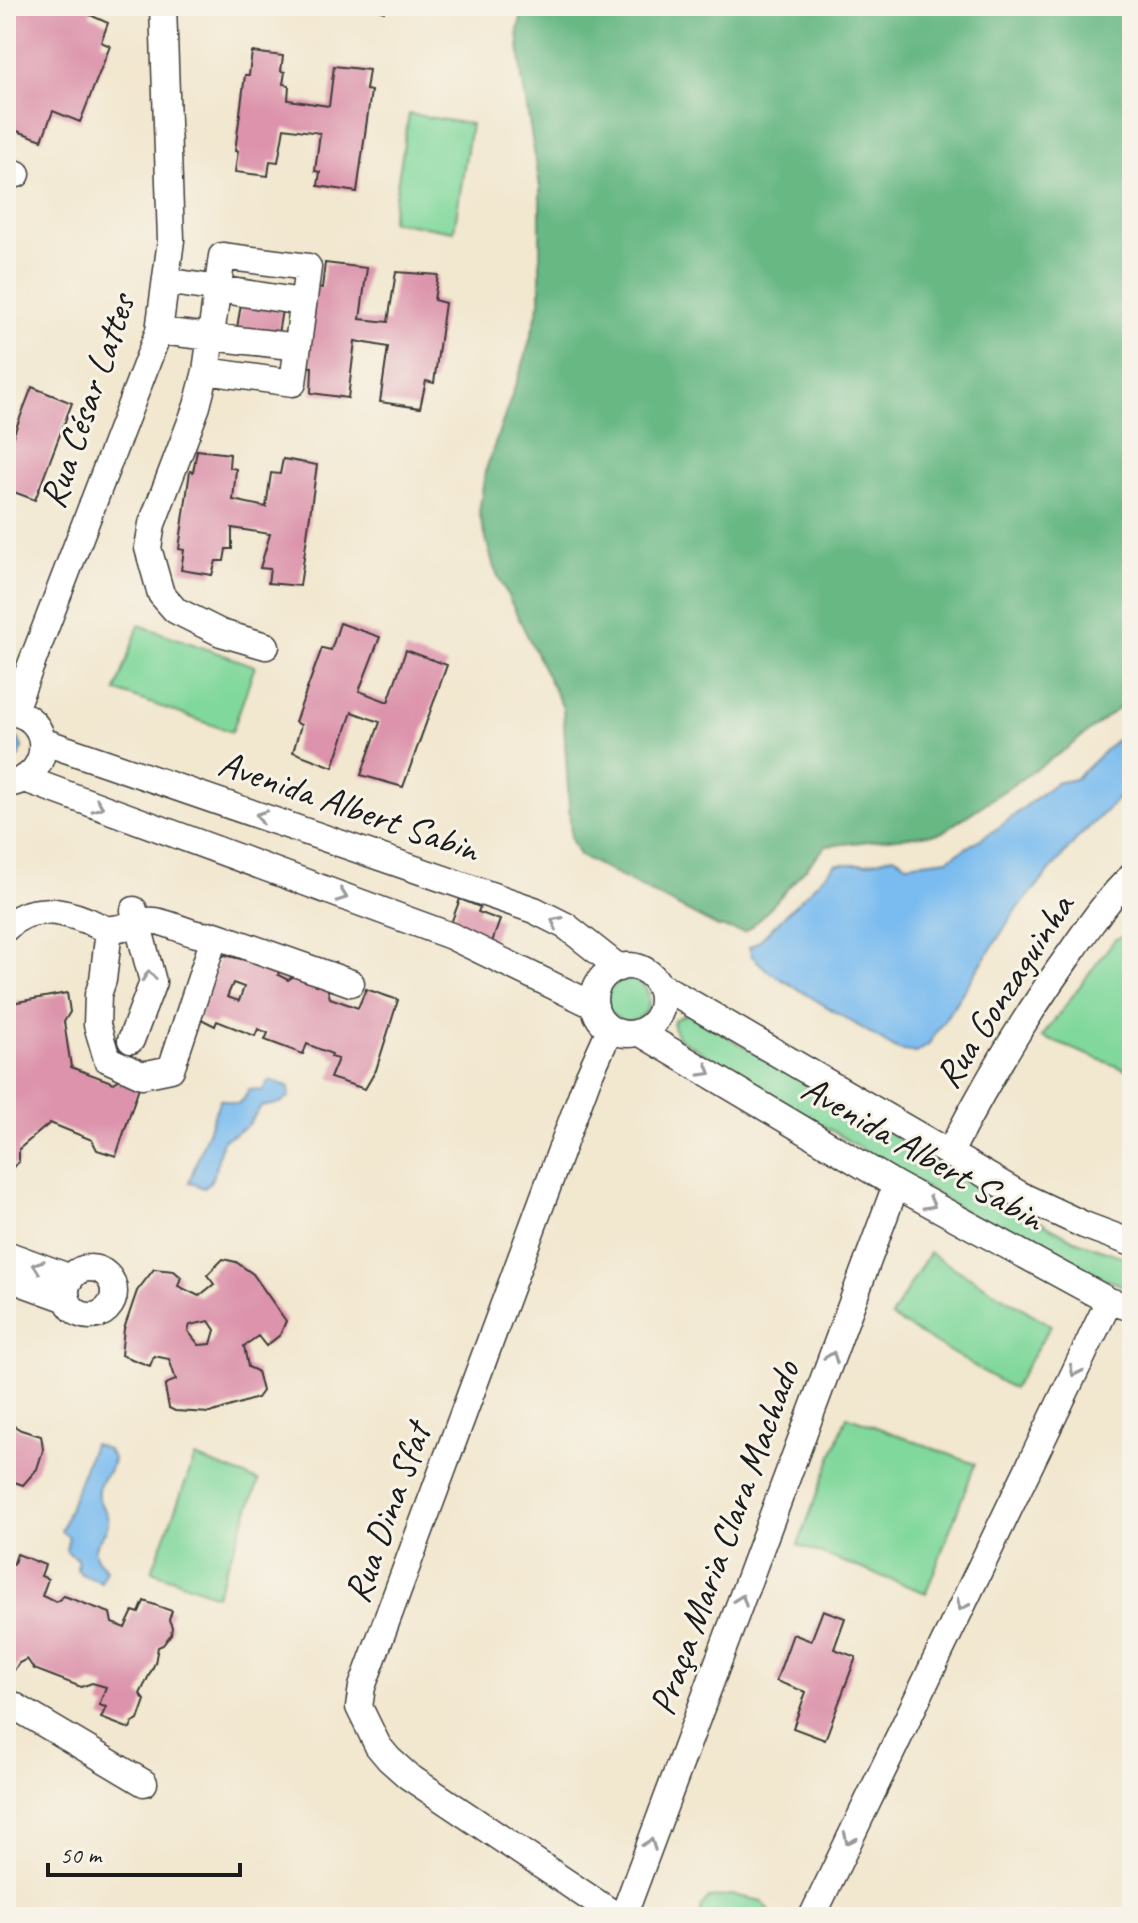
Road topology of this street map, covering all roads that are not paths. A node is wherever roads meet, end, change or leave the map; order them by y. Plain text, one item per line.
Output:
1 (163, 6) edge
2 (166, 281) junction
3 (217, 290) junction
4 (289, 300) dead end
5 (159, 331) junction
6 (211, 336) junction
7 (282, 345) dead end
8 (206, 371) junction
9 (266, 646) dead end
10 (10, 712) edge
11 (42, 741) junction
12 (15, 782) edge
13 (1132, 876) edge
14 (1122, 897) edge
15 (6, 913) edge
16 (136, 916) junction
17 (6, 928) edge
18 (109, 930) junction
19 (215, 935) junction
20 (619, 968) junction
21 (351, 983) dead end
22 (658, 984) junction
23 (595, 1006) junction
24 (610, 1029) junction
25 (639, 1032) junction
26 (131, 1040) dead end
27 (949, 1154) junction
28 (896, 1185) junction
29 (1132, 1243) edge
30 (6, 1254) edge
31 (6, 1277) edge
32 (1121, 1305) edge
33 (6, 1701) edge
34 (144, 1783) dead end
35 (621, 1917) edge
36 (812, 1917) edge

1 - 2 street, Rua César Lattes
2 - 3 street
2 - 5 street, Rua César Lattes
3 - 4 street
3 - 6 street
3 - 8 street
5 - 6 street
5 - 10 street, Rua César Lattes
6 - 7 street
6 - 8 street
8 - 9 street
10 - 11 street
11 - 12 street
20 -> 11 street, Avenida Albert Sabin
12 -> 23 street
13 - 14 street, Rua Gonzaguinha
14 - 27 street, Rua Gonzaguinha
15 - 16 street
16 - 18 street
16 - 19 street
26 -> 16 street
17 - 18 street
18 - 19 street
19 - 21 street
20 - 22 street
20 - 23 street
22 - 25 street
22 - 27 street, Avenida Albert Sabin
23 - 24 street
24 - 25 street
24 - 35 street, Rua Dina Sfat
25 -> 28 street, Avenida Albert Sabin
27 - 29 street, Avenida Albert Sabin
28 -> 32 street, Avenida Albert Sabin
35 -> 28 street, Praça Maria Clara Machado
31 -> 30 street
32 -> 36 street
33 - 34 street

